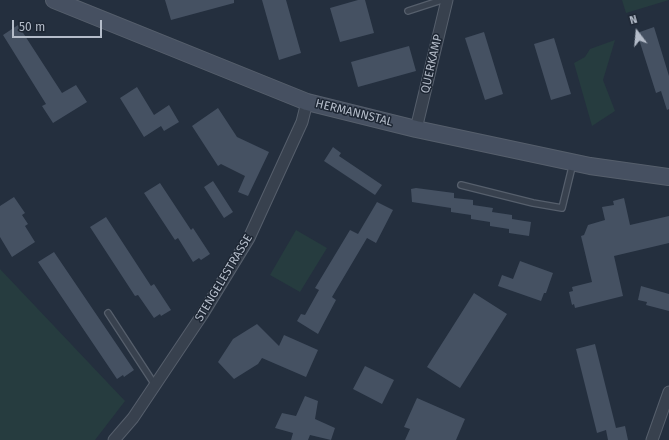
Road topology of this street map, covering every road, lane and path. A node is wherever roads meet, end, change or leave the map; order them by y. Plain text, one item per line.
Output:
1 (54, 0) edge
2 (442, 0) edge
3 (447, 0) edge
4 (408, 11) dead end
5 (307, 102) junction
6 (416, 129) junction
7 (573, 162) junction
8 (669, 177) edge
9 (461, 185) dead end
10 (108, 313) dead end
11 (155, 385) junction
12 (669, 392) edge
13 (114, 440) edge
14 (652, 440) edge

1 - 5 street, HERMANNSTAL
2 - 4 lane
3 - 6 street, QUERKAMP
5 - 6 street, HERMANNSTAL
5 - 11 street, STENGELESTRASSE
6 - 7 street, HERMANNSTAL
7 - 8 street, HERMANNSTAL
7 - 9 lane
10 - 11 lane
11 - 13 street, STENGELESTRASSE
12 - 14 street

